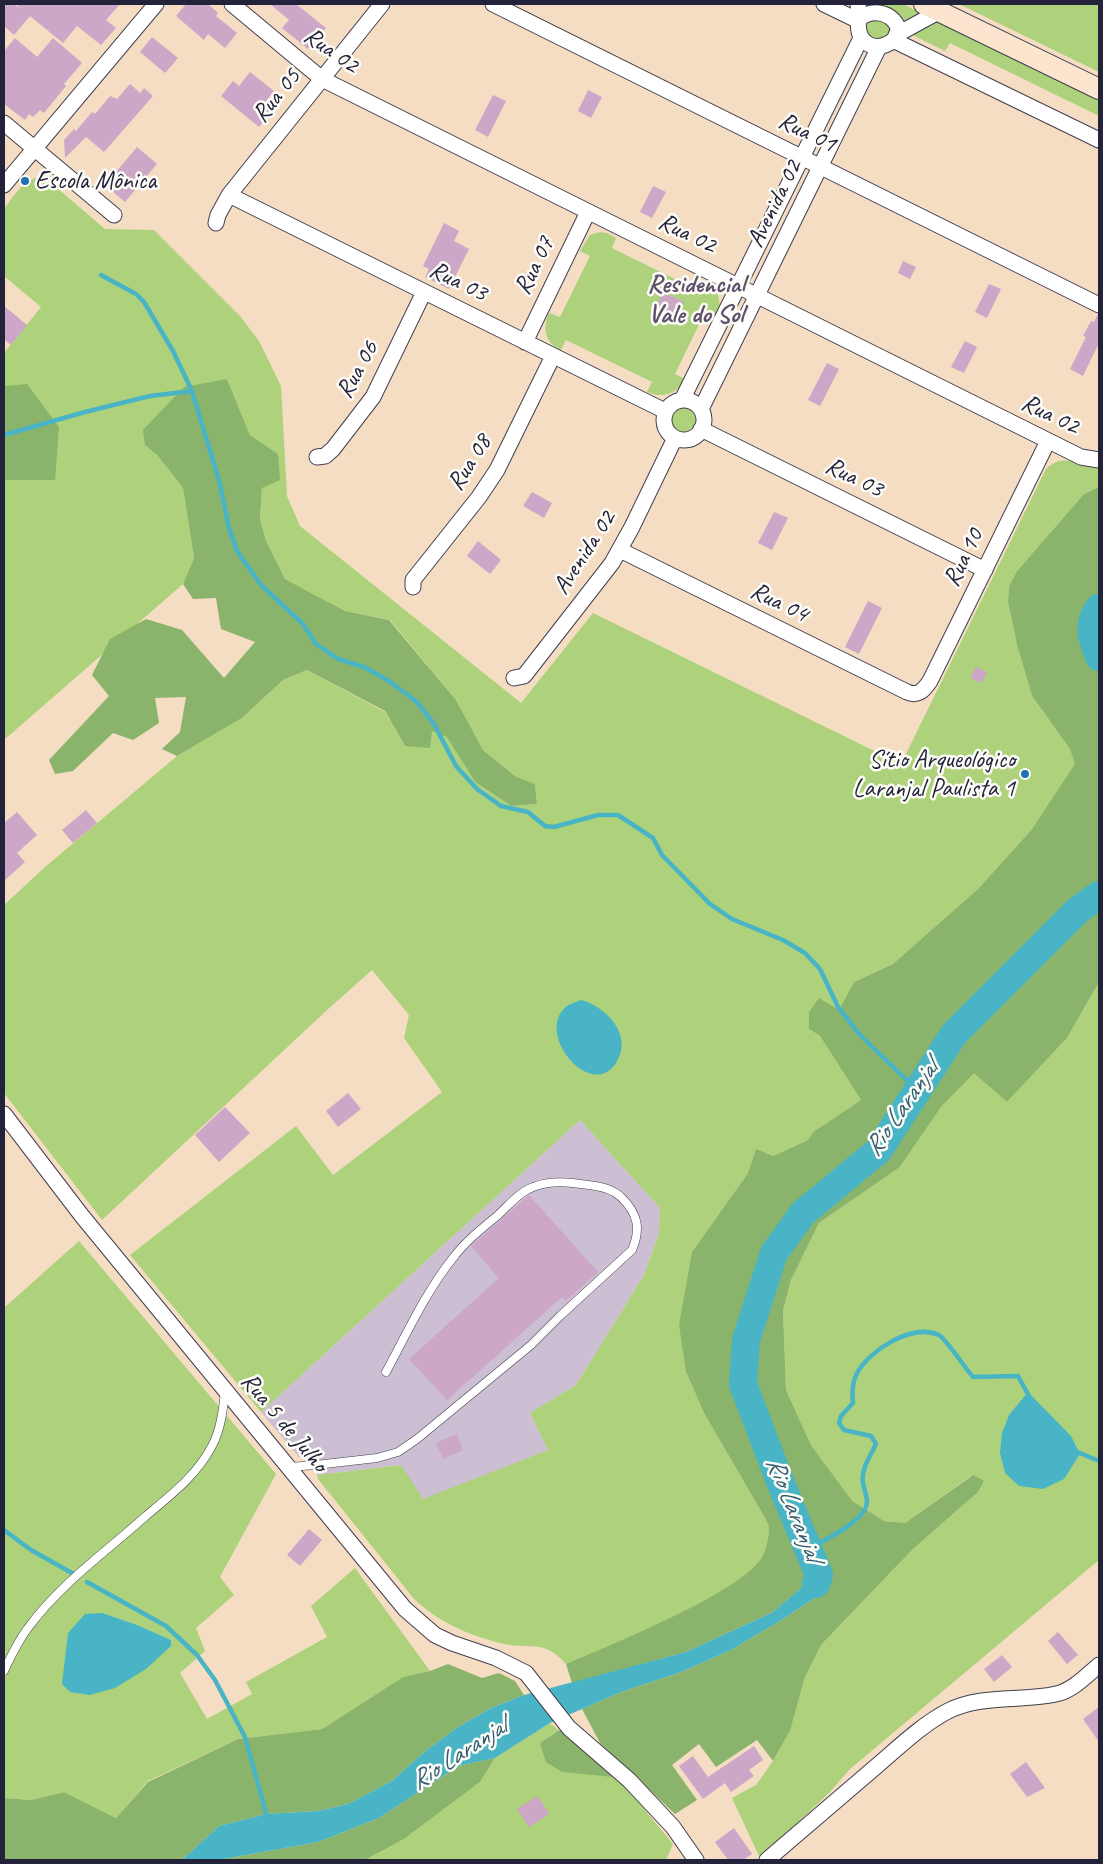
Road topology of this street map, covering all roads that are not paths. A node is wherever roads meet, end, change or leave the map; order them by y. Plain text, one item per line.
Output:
1 (156, 4) edge
2 (232, 4) edge
3 (382, 4) edge
4 (493, 4) edge
5 (824, 4) edge
6 (932, 8) edge
7 (859, 14) edge
8 (861, 38) junction
9 (895, 38) junction
10 (879, 47) junction
11 (322, 79) junction
12 (1099, 89) edge
13 (4, 123) edge
14 (1099, 140) edge
15 (34, 149) junction
16 (802, 157) junction
17 (820, 166) junction
18 (4, 185) edge
19 (229, 195) junction
20 (588, 212) junction
21 (114, 215) dead end
22 (216, 223) dead end
23 (738, 286) junction
24 (424, 292) junction
25 (756, 296) junction
26 (1099, 304) edge
27 (525, 342) junction
28 (553, 356) junction
29 (682, 400) junction
30 (701, 409) junction
31 (665, 411) junction
32 (702, 429) junction
33 (675, 438) junction
34 (1048, 441) junction
35 (317, 457) dead end
36 (1099, 460) edge
37 (620, 550) junction
38 (985, 570) junction
39 (413, 587) dead end
40 (514, 678) dead end
41 (919, 693) joint
42 (4, 1114) edge
43 (386, 1372) dead end
44 (225, 1389) junction
45 (289, 1466) junction
46 (1099, 1665) edge
47 (4, 1671) edge
48 (696, 1860) edge
49 (767, 1860) edge

1 - 15 street
2 - 11 street, Rua 02
3 - 11 street, Rua 05
4 - 16 street, Rua 01
5 - 7 street
6 - 9 street
6 - 12 main road
7 - 8 street
7 - 9 street
8 - 10 street
8 - 16 street, Avenida 02
9 - 10 street
9 - 14 street
10 - 17 street, Avenida 02
11 - 19 street, Rua 05
11 - 20 street, Rua 02
13 - 15 street
15 - 18 street
15 - 21 street
16 - 17 street, Rua 01
16 - 23 street, Avenida 02
17 - 25 street, Avenida 02
17 - 26 street, Rua 01
19 - 22 street, Rua 05
19 - 24 street, Rua 03
20 - 23 street, Rua 02
20 - 27 street, Rua 07
23 - 25 street, Rua 02
23 - 29 street, Avenida 02
24 - 27 street, Rua 03
24 - 35 street, Rua 06
25 - 30 street, Avenida 02
25 - 34 street, Rua 02
27 - 28 street, Rua 03
28 - 31 street, Rua 03
28 - 39 street, Rua 08
29 - 30 street
29 - 31 street
30 - 32 street
31 - 33 street
32 - 33 street
32 - 38 street, Rua 03
33 - 37 street, Avenida 02
34 - 36 street, Rua 02
34 - 38 street, Rua 10
37 - 40 street, Avenida 02
37 - 41 street, Rua 04
38 - 41 street, Rua 10
42 - 44 street, Rua 5 de Julho
43 - 45 lane
44 - 45 street, Rua 5 de Julho
44 - 47 lane
45 - 48 street, Rua 5 de Julho
46 - 49 street

